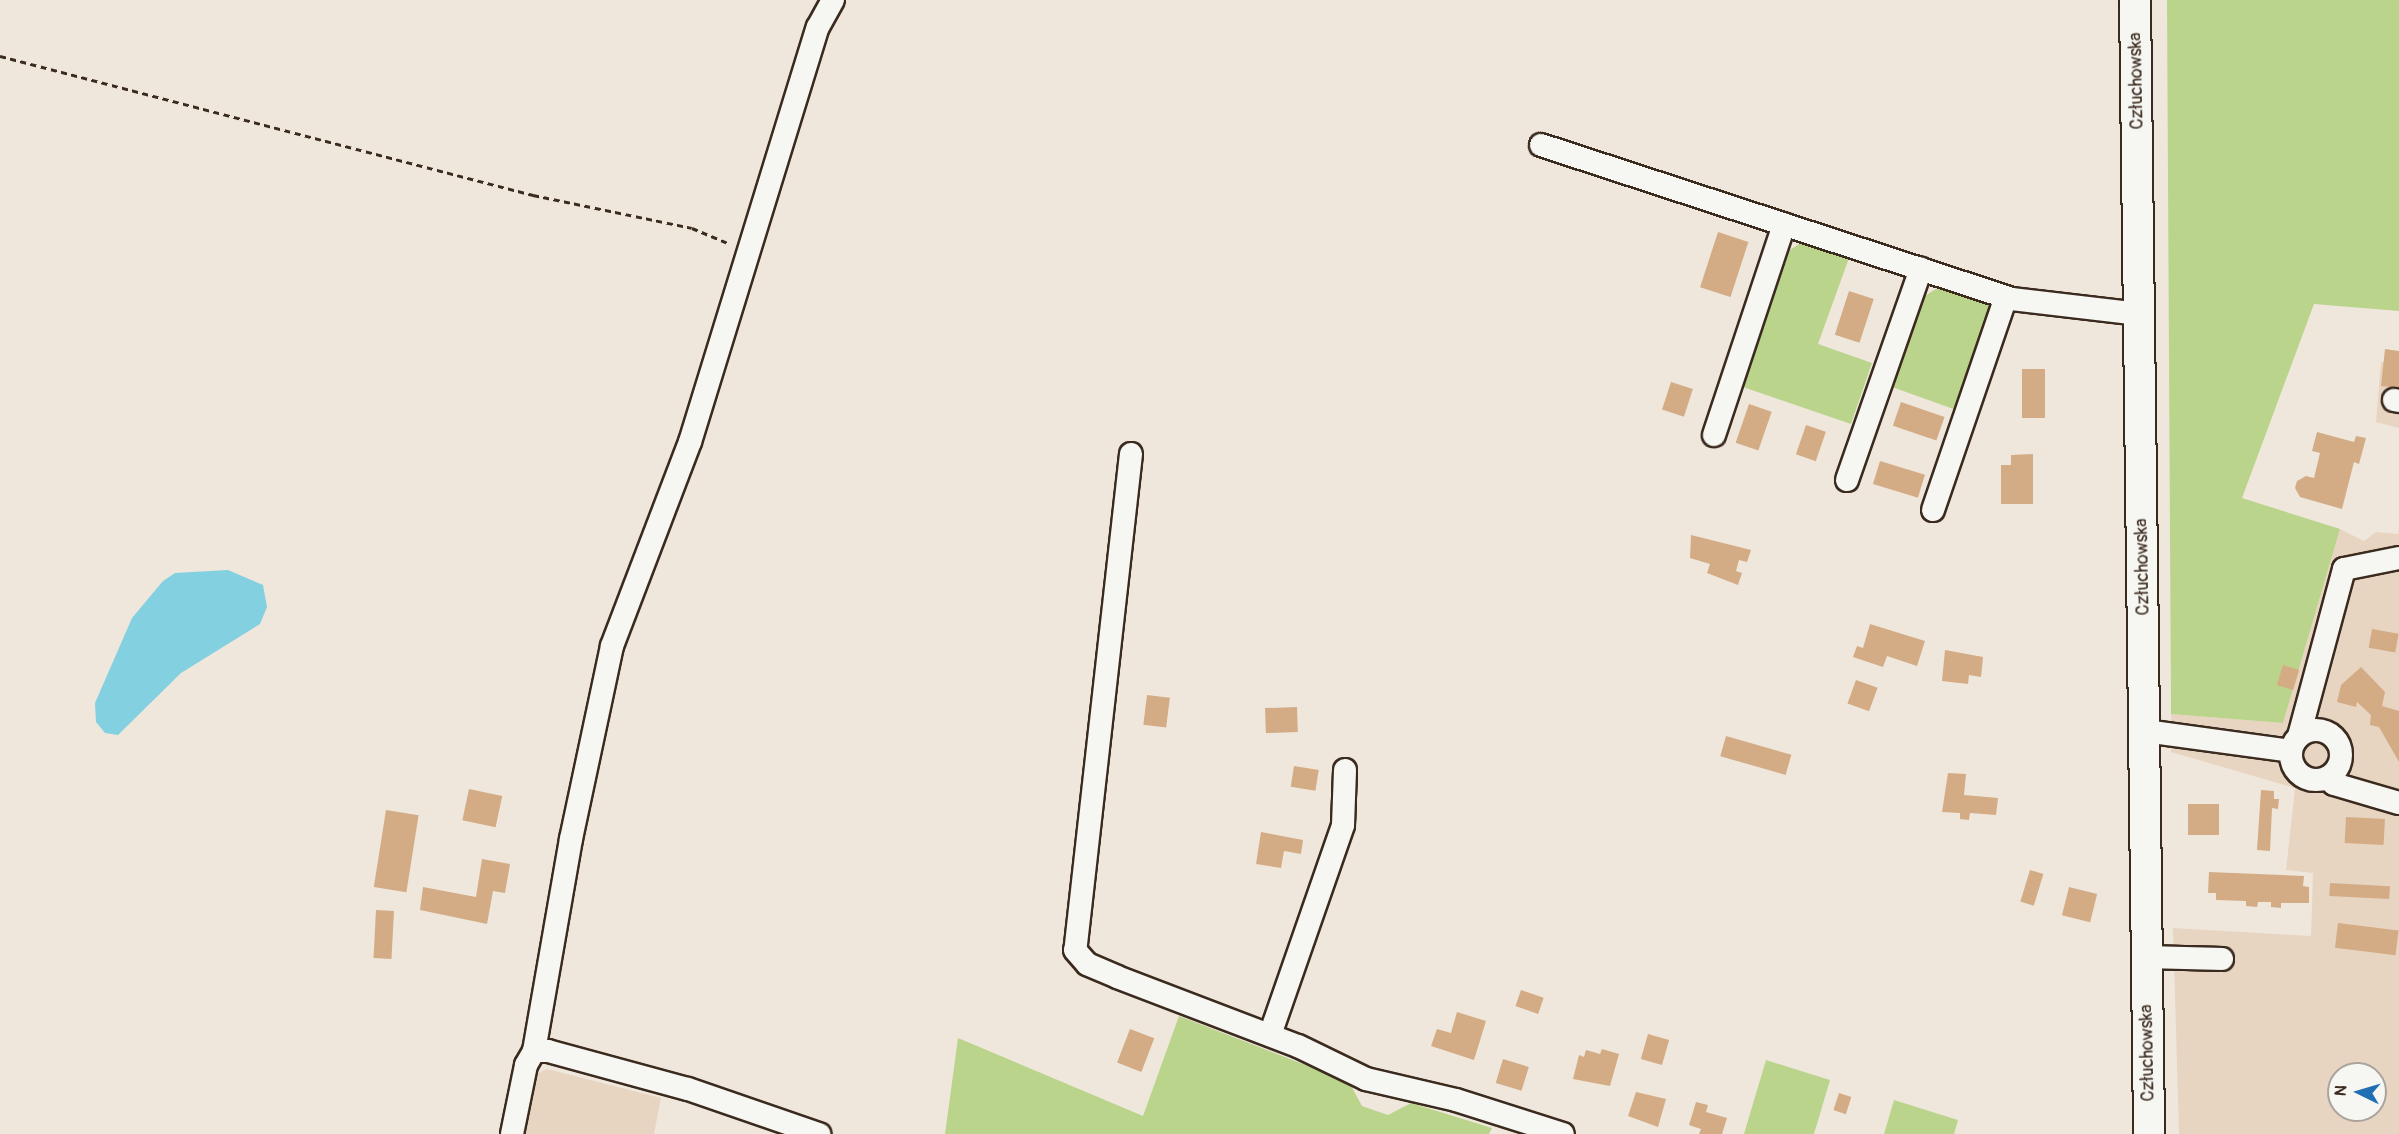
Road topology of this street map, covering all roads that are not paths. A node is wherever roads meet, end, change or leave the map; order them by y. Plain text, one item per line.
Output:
1 (833, 0) edge
2 (2135, 0) edge
3 (1541, 145) dead end
4 (1784, 224) junction
5 (1921, 269) junction
6 (2006, 297) junction
7 (2139, 314) junction
8 (1714, 435) dead end
9 (1131, 454) dead end
10 (1847, 480) dead end
11 (1933, 510) dead end
12 (2399, 558) edge
13 (2145, 731) junction
14 (2295, 743) junction
15 (1345, 770) dead end
16 (2327, 778) junction
17 (2399, 803) edge
18 (2147, 957) junction
19 (2222, 959) dead end
20 (1270, 1035) junction
21 (534, 1051) junction
22 (512, 1134) edge
23 (819, 1134) edge
24 (1563, 1134) edge
25 (2149, 1134) edge

1 - 21 street
2 - 7 main road, Człuchowska
3 - 4 street
4 - 5 street
4 - 8 street
5 - 6 street
5 - 10 street
6 - 7 street
6 - 11 street
7 - 13 main road, Człuchowska
9 - 20 street
12 - 14 street
13 - 14 street
13 - 18 main road, Człuchowska
14 - 16 street
14 - 16 street
15 - 20 street
16 - 17 street
18 - 19 street
18 - 25 main road, Człuchowska
20 - 24 street
21 - 22 street
21 - 23 street

